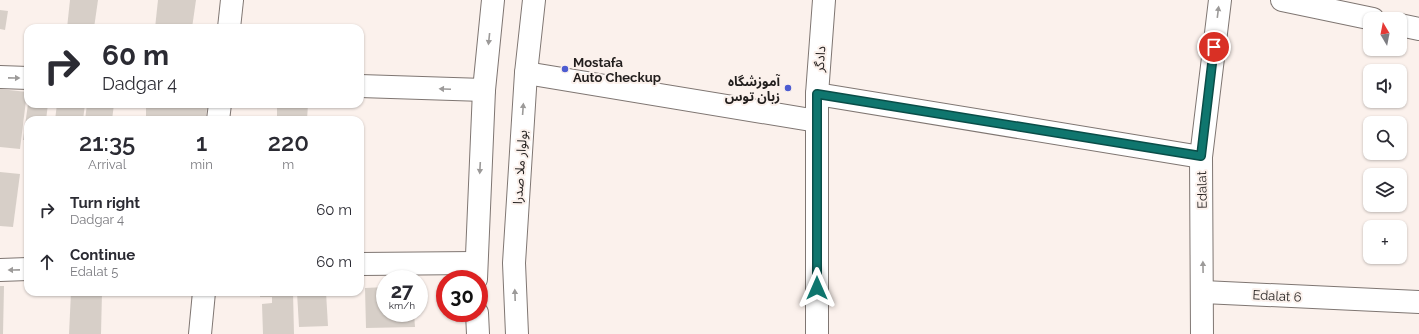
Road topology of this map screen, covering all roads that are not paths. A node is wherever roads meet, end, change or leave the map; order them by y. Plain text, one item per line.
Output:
1 (232, 0) edge
2 (493, 0) edge
3 (534, 0) edge
4 (824, 0) edge
5 (1220, 0) edge
6 (1282, 0) edge
7 (1363, 17) edge
8 (229, 24) edge
9 (1407, 26) edge
10 (1419, 29) edge
11 (526, 73) junction
12 (0, 78) edge
13 (24, 78) edge
14 (364, 86) edge
15 (484, 90) junction
16 (817, 94) junction
17 (817, 121) junction
18 (1201, 156) junction
19 (364, 264) edge
20 (24, 269) edge
21 (0, 270) edge
22 (459, 270) edge
23 (476, 270) edge
24 (1203, 292) junction
25 (204, 296) edge
26 (1419, 302) edge
27 (477, 322) edge
28 (200, 334) edge
29 (478, 334) edge
30 (517, 334) edge
31 (817, 334) edge
32 (1202, 334) edge

1 - 8 street
2 -> 15 street
3 - 11 street, بولوار ملا صدرا
4 - 16 street, دادگر
18 -> 5 street, Edalat
6 - 7 street
9 - 10 street
11 - 17 street
30 -> 11 street, بولوار ملا صدرا
12 -> 13 street
15 -> 14 street
15 -> 23 street
16 - 17 street, دادگر
16 - 18 street
17 - 31 street, دادگر
24 -> 18 street, Edalat
19 - 22 street
20 -> 21 street
24 - 26 street, Edalat 6
24 - 32 street, Edalat
25 - 28 street
27 - 29 street

